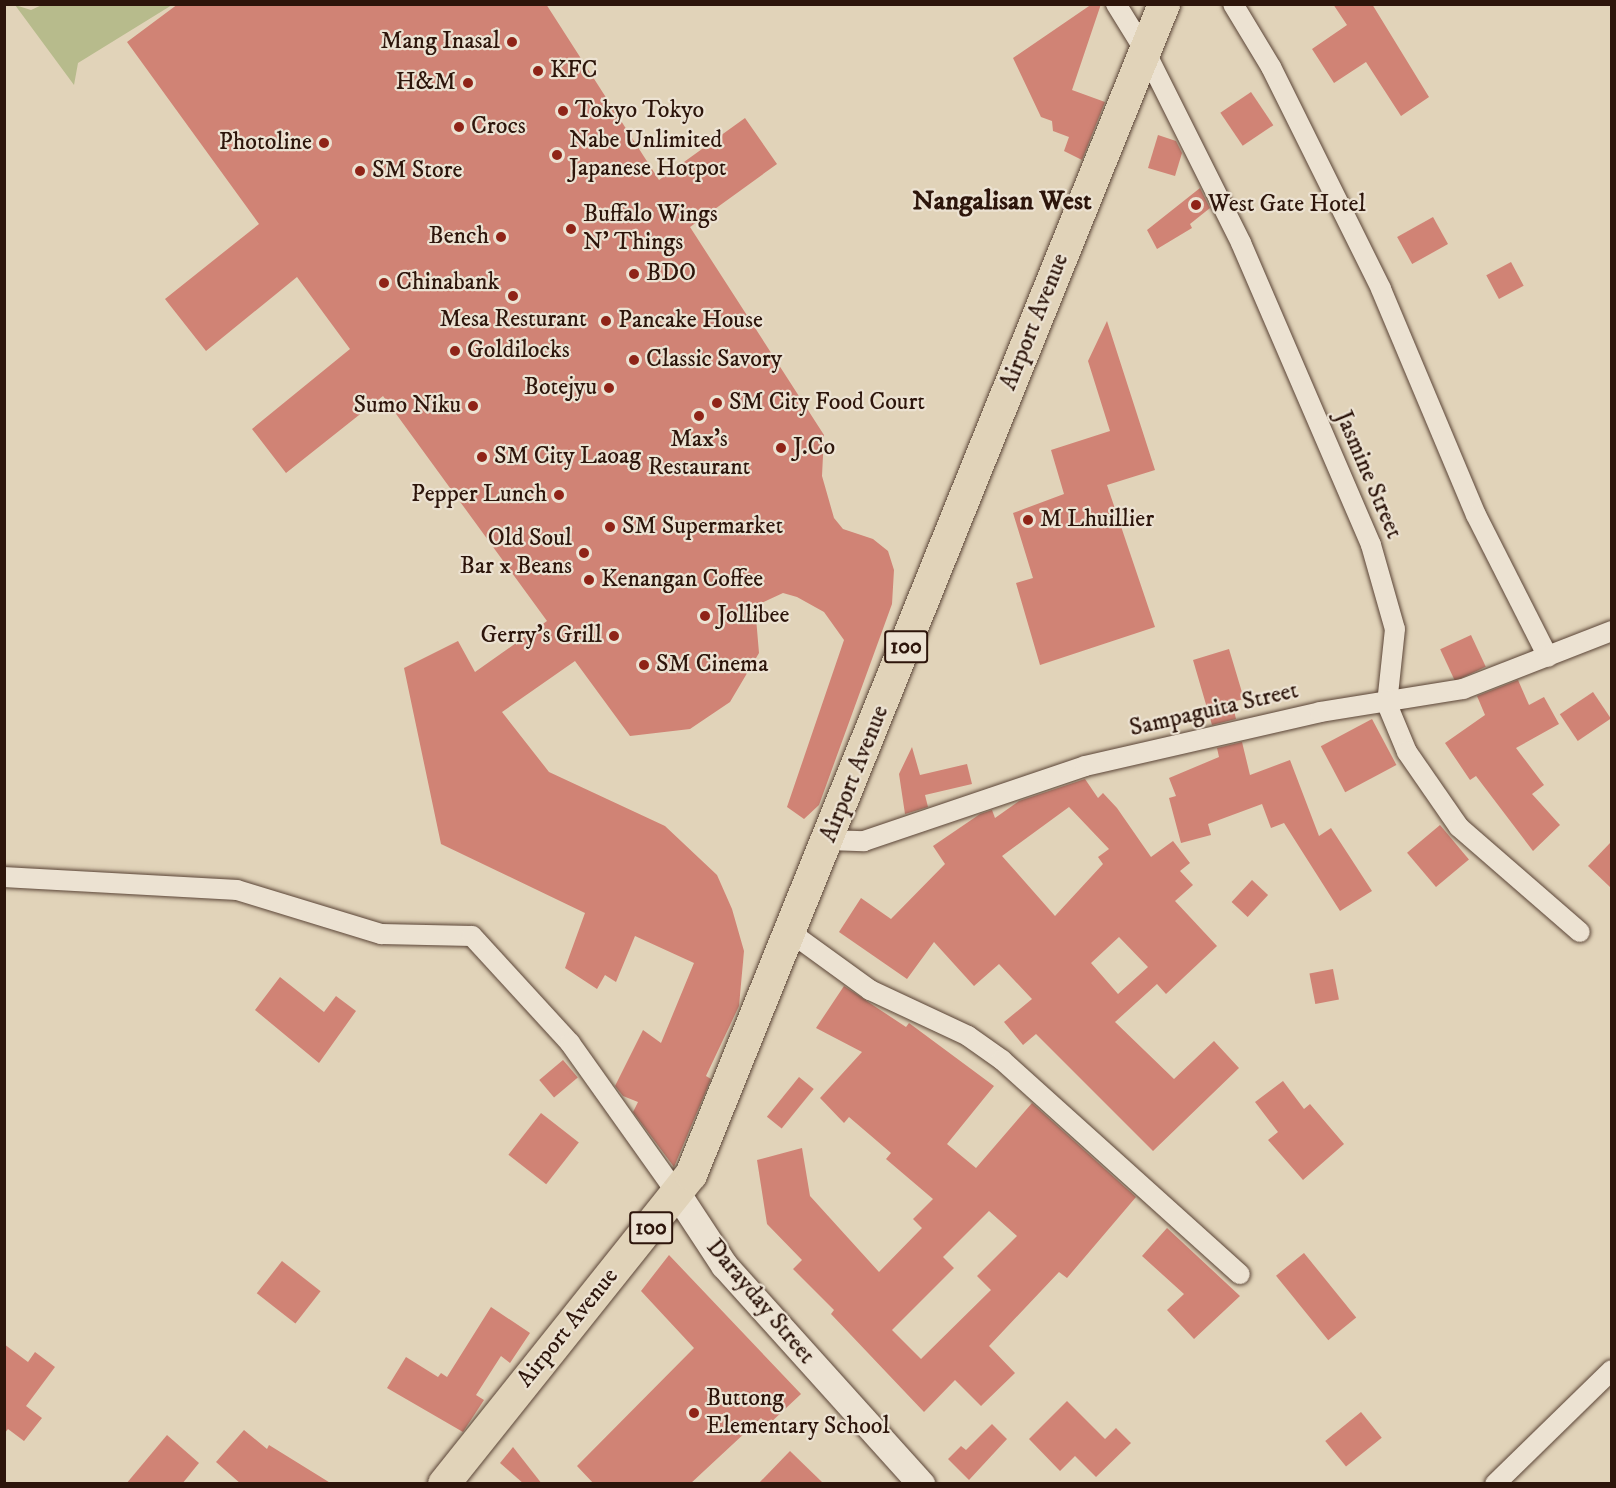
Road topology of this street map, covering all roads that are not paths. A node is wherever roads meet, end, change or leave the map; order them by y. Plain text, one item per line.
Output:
1 (1116, 4) edge
2 (1164, 4) edge
3 (1233, 4) edge
4 (1144, 51) junction
5 (1611, 631) edge
6 (1548, 657) junction
7 (1387, 704) junction
8 (828, 840) junction
9 (4, 877) edge
10 (790, 932) junction
11 (1580, 932) dead end
12 (678, 1195) junction
13 (1240, 1274) dead end
14 (1611, 1370) edge
15 (444, 1484) edge
16 (921, 1484) edge
17 (1495, 1484) edge

1 - 4 street, Jasmine Street
2 - 4 main road, Airport Avenue / 100
3 - 6 street
4 - 7 street, Jasmine Street
4 - 8 main road, Airport Avenue / 100
5 - 6 street, Sampaguita Street
6 - 7 street, Sampaguita Street
7 - 8 street, Sampaguita Street
7 - 11 street, Jasmine Street
8 - 10 main road, Airport Avenue / 100
9 - 12 street
10 - 12 main road, Airport Avenue / 100
10 - 13 street
12 - 15 main road, Airport Avenue / 100
12 - 16 street, Darayday Street
14 - 17 street

